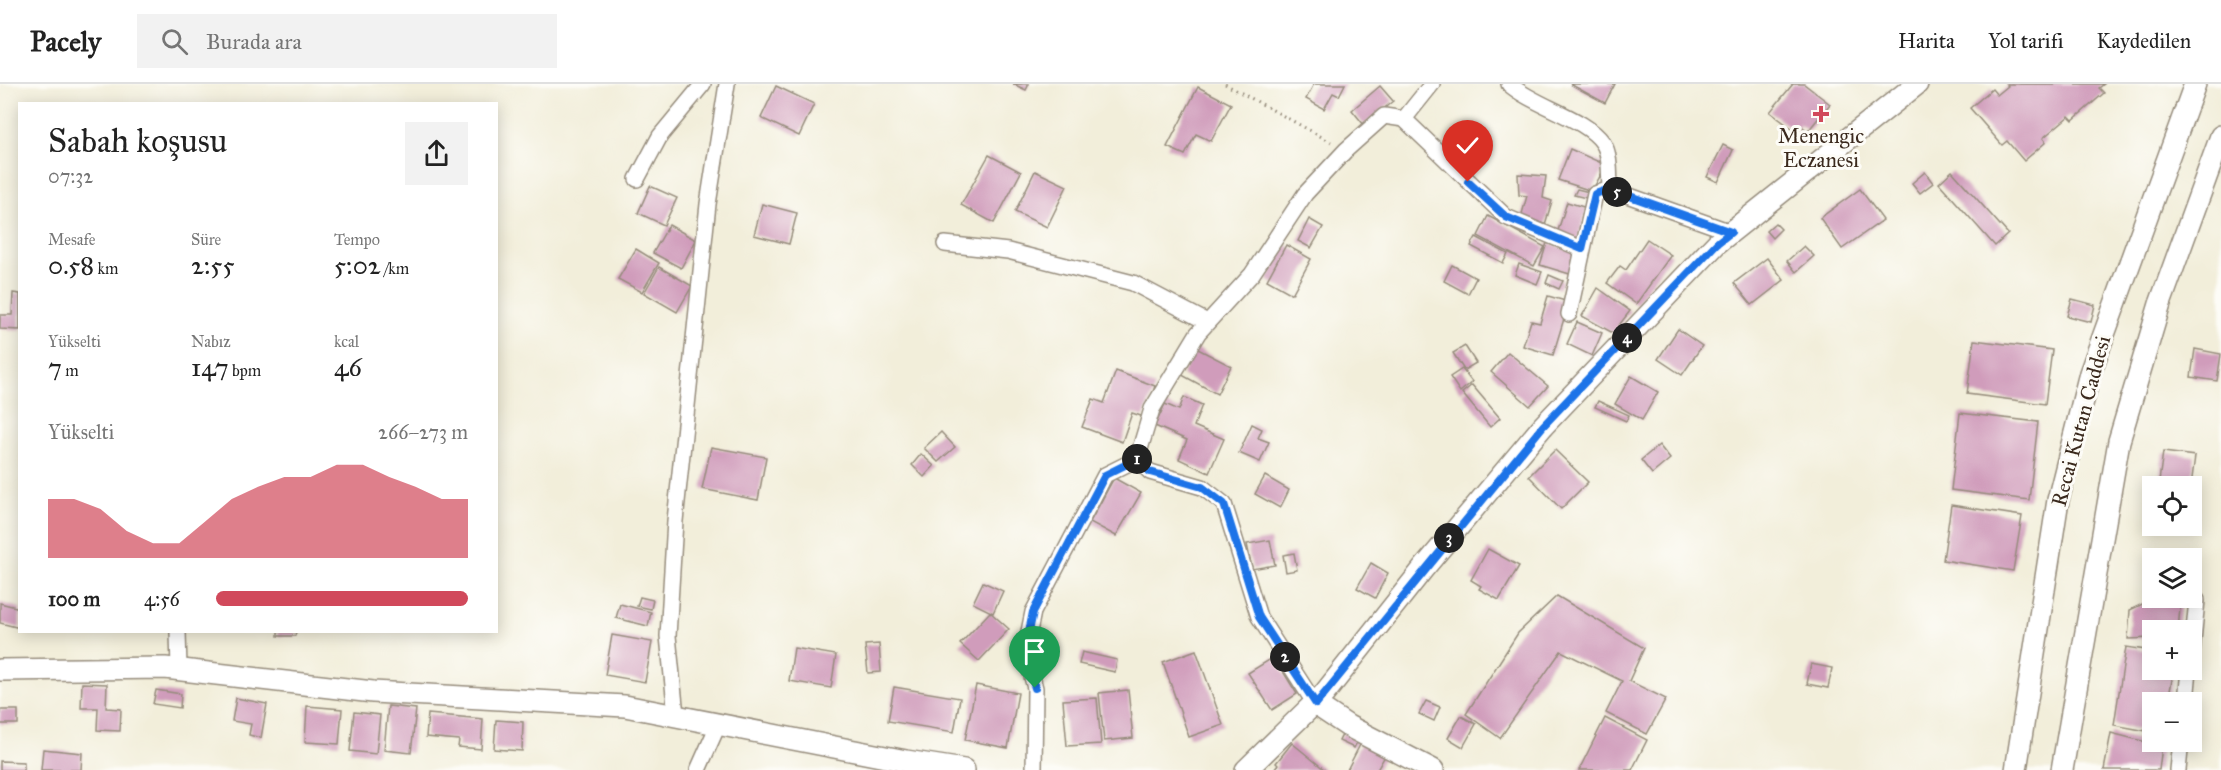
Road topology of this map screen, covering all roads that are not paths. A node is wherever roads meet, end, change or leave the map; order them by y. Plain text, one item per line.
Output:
1 (704, 84) edge
2 (727, 84) edge
3 (1432, 84) edge
4 (1509, 84) edge
5 (1917, 84) edge
6 (2195, 84) edge
7 (1404, 119) junction
8 (2221, 136) edge
9 (637, 179) dead end
10 (1610, 189) junction
11 (1731, 232) junction
12 (945, 244) dead end
13 (1582, 249) junction
14 (1569, 314) dead end
15 (1207, 322) junction
16 (1137, 459) junction
17 (178, 633) edge
18 (179, 669) junction
19 (0, 670) edge
20 (1316, 704) junction
21 (676, 715) junction
22 (719, 723) junction
23 (2180, 752) edge
24 (698, 770) edge
25 (964, 770) edge
26 (1034, 770) edge
27 (1246, 770) edge
28 (1433, 770) edge
29 (2016, 770) edge
30 (2061, 770) edge
31 (2178, 770) edge

1 - 9 street
2 - 21 street
3 - 7 street
4 - 10 street
5 - 11 street
6 - 29 street, Recai Kutan Caddesi
7 - 13 street
7 - 15 street
8 - 30 street, Recai Kutan Caddesi
10 - 11 street
10 - 13 street
11 - 20 street
12 - 15 street
13 - 14 street
15 - 16 street
16 - 20 street
16 - 26 street
17 - 18 street
18 - 19 street
18 - 21 street
20 - 27 street
20 - 28 street
21 - 22 street
22 - 24 street
22 - 25 street
23 - 31 street

